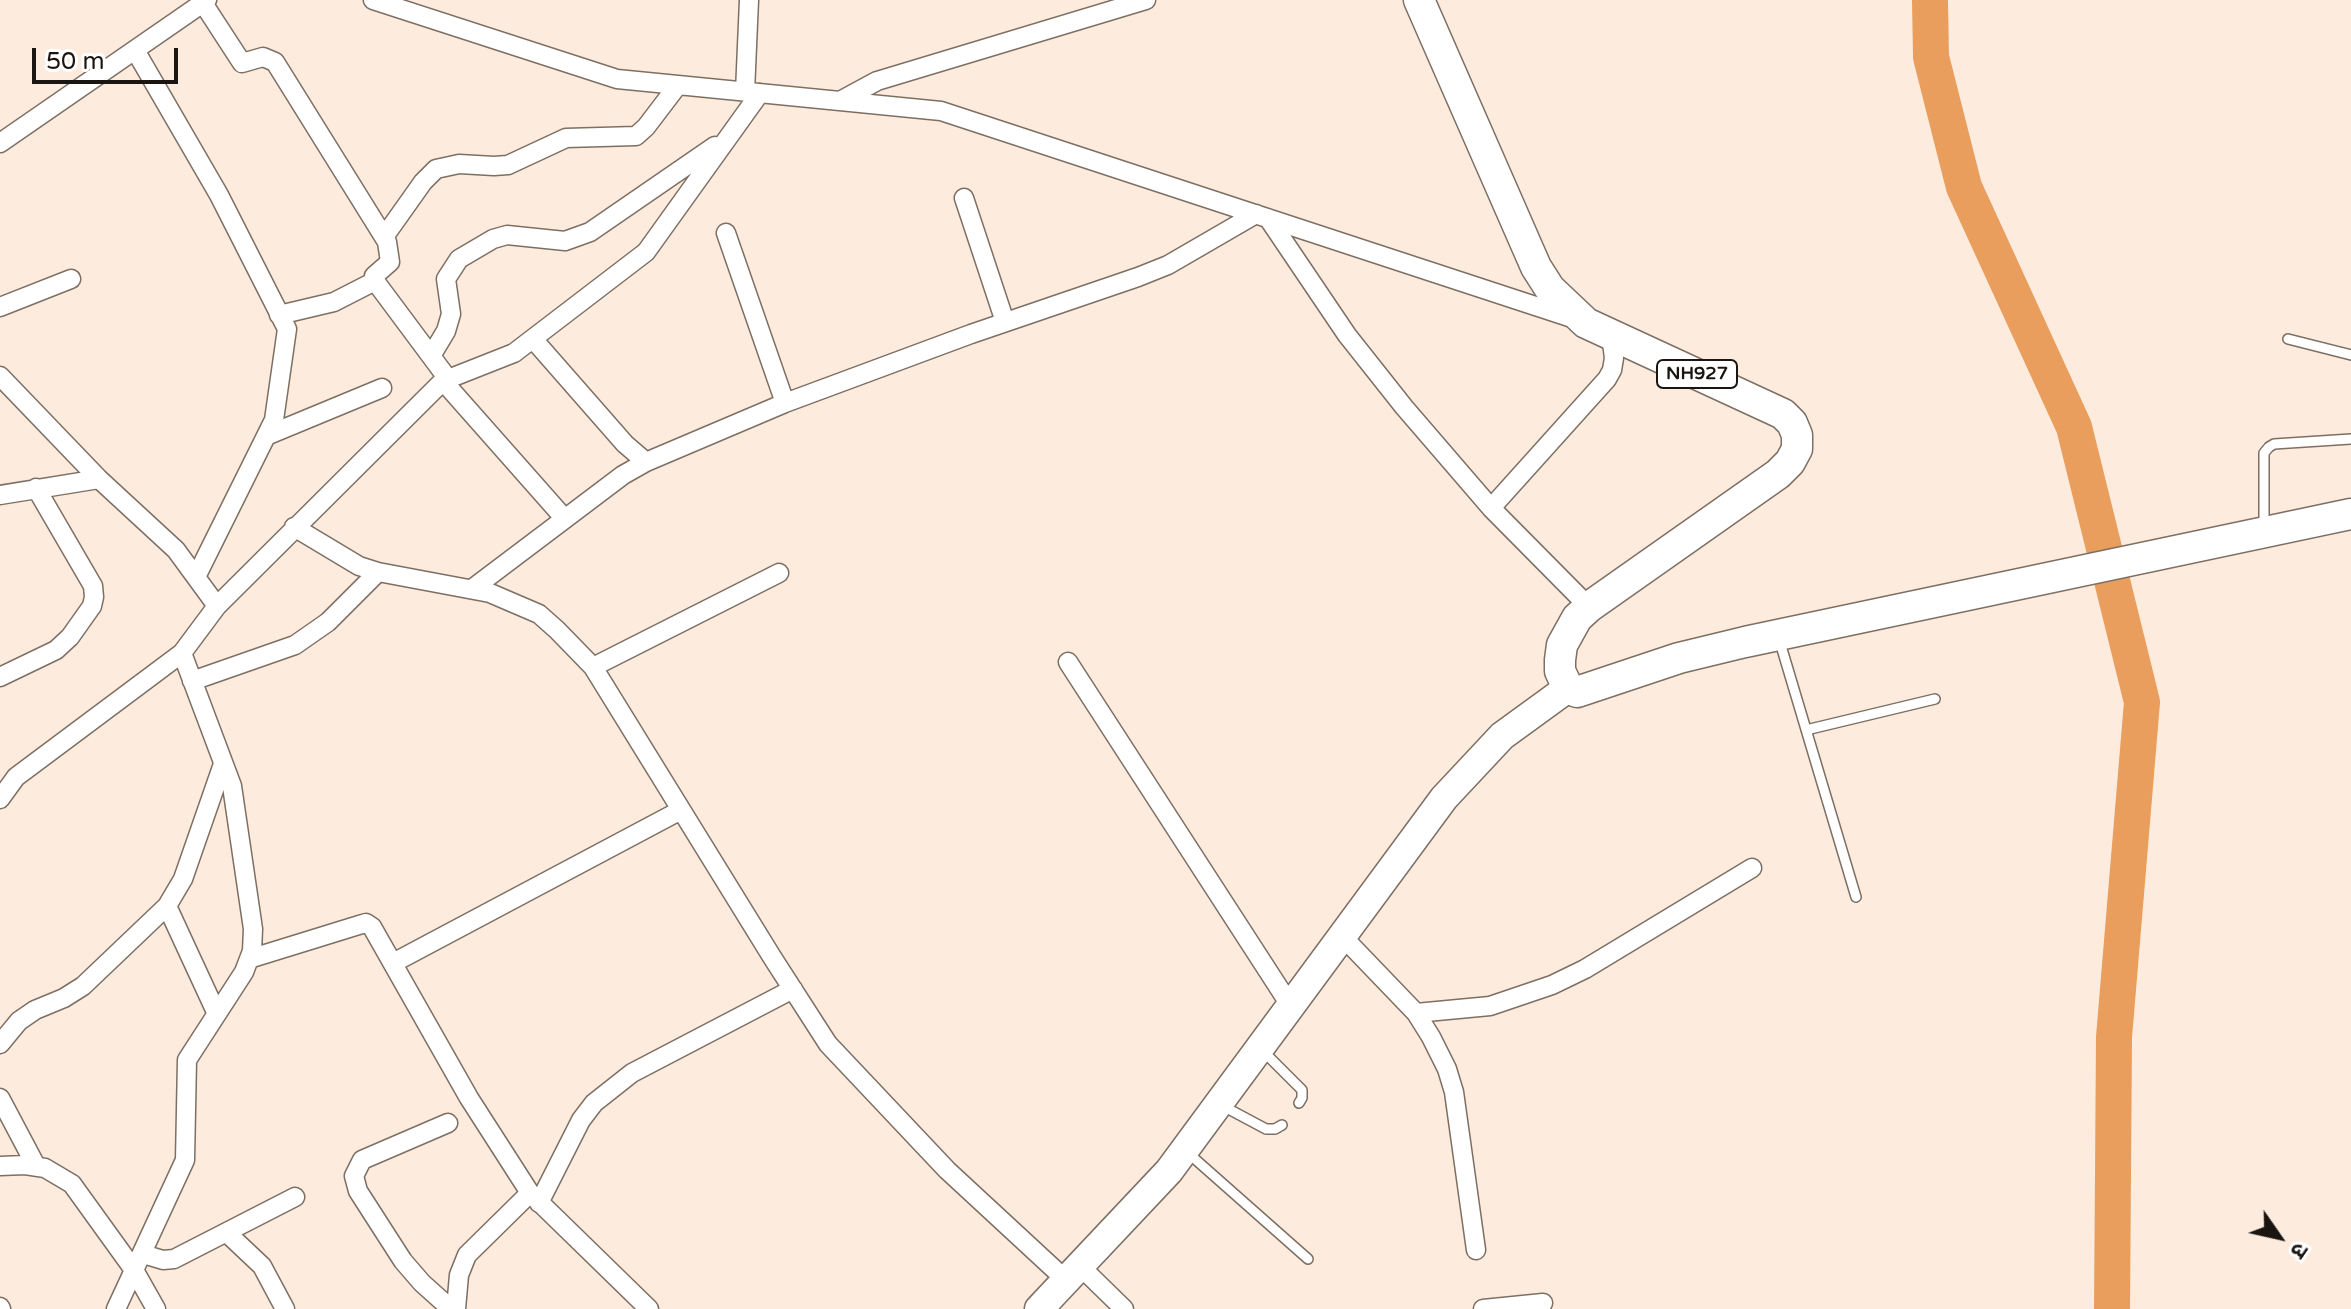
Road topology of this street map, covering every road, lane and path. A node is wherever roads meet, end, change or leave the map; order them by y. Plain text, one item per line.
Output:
1 (373, 0) edge
2 (749, 0) edge
3 (1146, 0) edge
4 (1419, 0) edge
5 (205, 2) edge
6 (135, 50) junction
7 (678, 85) junction
8 (753, 92) junction
9 (840, 101) junction
10 (728, 138) junction
11 (0, 143) edge
12 (964, 198) dead end
13 (1262, 216) junction
14 (726, 233) dead end
15 (384, 237) junction
16 (71, 279) dead end
17 (375, 281) junction
18 (0, 307) edge
19 (279, 315) junction
20 (1005, 322) junction
21 (1599, 329) junction
22 (533, 339) junction
23 (2288, 339) dead end
24 (2351, 355) edge
25 (431, 356) junction
26 (0, 376) edge
27 (446, 380) junction
28 (382, 388) dead end
29 (785, 403) junction
30 (266, 436) junction
31 (2351, 439) edge
32 (646, 462) junction
33 (99, 479) junction
34 (36, 488) junction
35 (0, 495) edge
36 (1491, 508) junction
37 (2351, 514) edge
38 (565, 519) junction
39 (294, 527) junction
40 (2264, 532) junction
41 (378, 572) junction
42 (779, 573) dead end
43 (196, 577) junction
44 (472, 589) junction
45 (217, 606) junction
46 (1589, 607) junction
47 (1778, 635) junction
48 (182, 653) junction
49 (1068, 662) dead end
50 (593, 667) junction
51 (0, 677) edge
52 (192, 681) junction
53 (1568, 688) junction
54 (1935, 699) dead end
55 (1806, 730) junction
56 (223, 764) junction
57 (8, 780) edge
58 (0, 799) edge
59 (681, 810) junction
60 (1752, 868) dead end
61 (1856, 897) dead end
62 (167, 906) junction
63 (1342, 936) junction
64 (249, 959) junction
65 (393, 963) junction
66 (793, 989) junction
67 (1290, 1005) junction
68 (216, 1012) junction
69 (1416, 1013) junction
70 (0, 1044) edge
71 (1260, 1048) junction
72 (0, 1098) edge
73 (1299, 1103) dead end
74 (1219, 1104) junction
75 (448, 1123) dead end
76 (1282, 1125) dead end
77 (1185, 1150) junction
78 (0, 1166) edge
79 (36, 1166) junction
80 (295, 1197) dead end
81 (534, 1198) junction
82 (227, 1233) junction
83 (1476, 1250) dead end
84 (1308, 1259) dead end
85 (138, 1262) junction
86 (1074, 1274) junction
87 (1543, 1303) dead end
88 (116, 1309) edge
89 (156, 1309) edge
90 (285, 1309) edge
91 (454, 1309) edge
92 (649, 1309) edge
93 (1039, 1309) edge
94 (1124, 1309) edge
95 (1483, 1309) edge

1 - 7 street
2 - 8 street
3 - 9 street
4 - 21 highway, NH927
5 - 6 street
5 - 15 street
6 - 11 street
6 - 19 street
7 - 8 street
7 - 15 street
8 - 9 street
8 - 10 street
9 - 13 street
10 - 22 street
10 - 25 street
12 - 20 street
13 - 20 street
13 - 21 street
13 - 36 street
14 - 29 street
15 - 17 street
16 - 18 street
17 - 19 street
17 - 25 street
19 - 30 street
20 - 29 street
21 - 36 street
21 - 46 highway, NH927
22 - 27 street
22 - 32 street
23 - 24 lane
25 - 27 street
26 - 33 street
27 - 38 street
27 - 39 street
28 - 30 street
29 - 32 street
30 - 43 street
31 - 40 lane
32 - 38 street
33 - 34 street
33 - 43 street
34 - 35 street
34 - 51 street
36 - 46 street
37 - 40 highway
38 - 44 street
39 - 41 street
39 - 45 street
40 - 47 highway
41 - 44 street
41 - 52 street
42 - 50 street
43 - 45 street
44 - 50 street
45 - 48 street
46 - 53 highway, NH927
47 - 53 highway
47 - 55 lane
48 - 52 street
48 - 57 street
49 - 67 street
50 - 59 street
52 - 56 street
53 - 63 main road
54 - 55 lane
55 - 61 lane
56 - 62 street
56 - 64 street
57 - 58 street
59 - 65 street
59 - 66 street
60 - 69 street
62 - 68 street
62 - 70 street
63 - 67 main road
63 - 69 street
64 - 65 street
64 - 68 street
65 - 81 street
66 - 81 street
66 - 86 street
67 - 71 main road
68 - 85 street
69 - 83 street
71 - 73 lane
71 - 74 main road
72 - 79 street
74 - 76 lane
74 - 77 main road
75 - 91 street
77 - 84 lane
77 - 86 main road
78 - 79 street
79 - 85 street
80 - 82 street
81 - 91 street
81 - 92 street
82 - 85 street
82 - 90 street
85 - 88 street
85 - 89 street
86 - 93 main road
86 - 94 street
87 - 95 street

